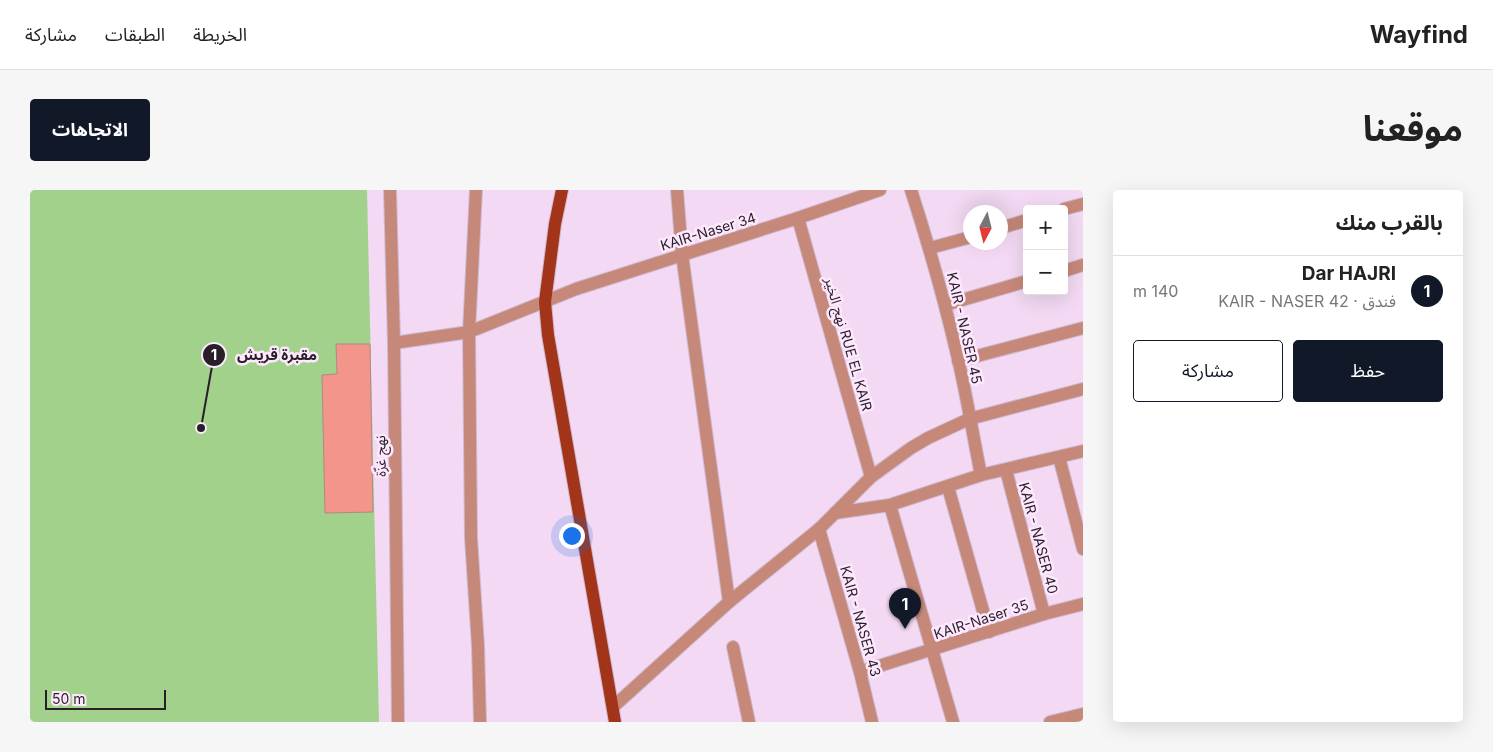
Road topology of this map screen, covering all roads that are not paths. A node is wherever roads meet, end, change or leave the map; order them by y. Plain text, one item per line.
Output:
1 (390, 190) edge
2 (476, 190) edge
3 (562, 190) edge
4 (678, 190) edge
5 (880, 190) edge
6 (911, 190) edge
7 (844, 196) edge
8 (1083, 204) edge
9 (1068, 208) edge
10 (798, 218) junction
11 (1023, 221) edge
12 (1008, 226) edge
13 (963, 239) edge
14 (930, 248) junction
15 (682, 254) junction
16 (1083, 265) edge
17 (1068, 270) edge
18 (1023, 282) edge
19 (545, 302) junction
20 (945, 305) junction
21 (1083, 328) edge
22 (469, 332) junction
23 (394, 343) junction
24 (958, 361) junction
25 (1083, 390) edge
26 (969, 419) junction
27 (1083, 451) edge
28 (1059, 457) junction
29 (1006, 470) junction
30 (981, 475) junction
31 (871, 477) junction
32 (948, 487) junction
33 (890, 505) junction
34 (835, 513) junction
35 (819, 529) junction
36 (1083, 549) edge
37 (729, 602) junction
38 (1083, 604) edge
39 (1044, 614) junction
40 (989, 632) junction
41 (733, 647) dead end
42 (932, 650) junction
43 (860, 672) junction
44 (613, 707) junction
45 (1083, 714) edge
46 (398, 722) edge
47 (480, 722) edge
48 (615, 722) edge
49 (749, 722) edge
50 (872, 722) edge
51 (953, 722) edge
52 (1050, 722) edge

1 - 23 street, نهج غزّة
2 - 22 street
3 - 19 main road
4 - 15 street
5 - 7 street, KAIR-Naser 34
6 - 14 street, KAIR - NASER 45
7 - 10 street, KAIR-Naser 34
8 - 9 street
10 - 15 street, KAIR-Naser 34
10 - 31 street, نهج الخير RUE EL KAIR
11 - 12 street
13 - 14 street
14 - 20 street, KAIR - NASER 45
15 - 19 street, KAIR-Naser 34
15 - 37 street
16 - 17 street
18 - 20 street
19 - 22 street, KAIR-Naser 34
19 - 44 main road
20 - 24 street, KAIR - NASER 45
21 - 24 street
22 - 23 street, KAIR-Naser 34
22 - 47 street
23 - 46 street, نهج غزّة
24 - 26 street, KAIR - NASER 45
25 - 26 street
26 - 30 street, KAIR - NASER 45
26 - 31 street
27 - 28 street
28 - 29 street
28 - 36 street
29 - 30 street
29 - 39 street, KAIR - NASER 40
30 - 32 street
31 - 34 street
32 - 33 street
32 - 40 street
33 - 34 street
33 - 42 street
34 - 35 street
35 - 37 street
35 - 43 street, KAIR - NASER 43
37 - 44 street
38 - 39 street, KAIR-Naser 35
39 - 40 street, KAIR-Naser 35
40 - 42 street, KAIR-Naser 35
41 - 49 street
42 - 43 street, KAIR-Naser 35
42 - 51 street
43 - 50 street, KAIR - NASER 43
44 - 48 main road
45 - 52 street

